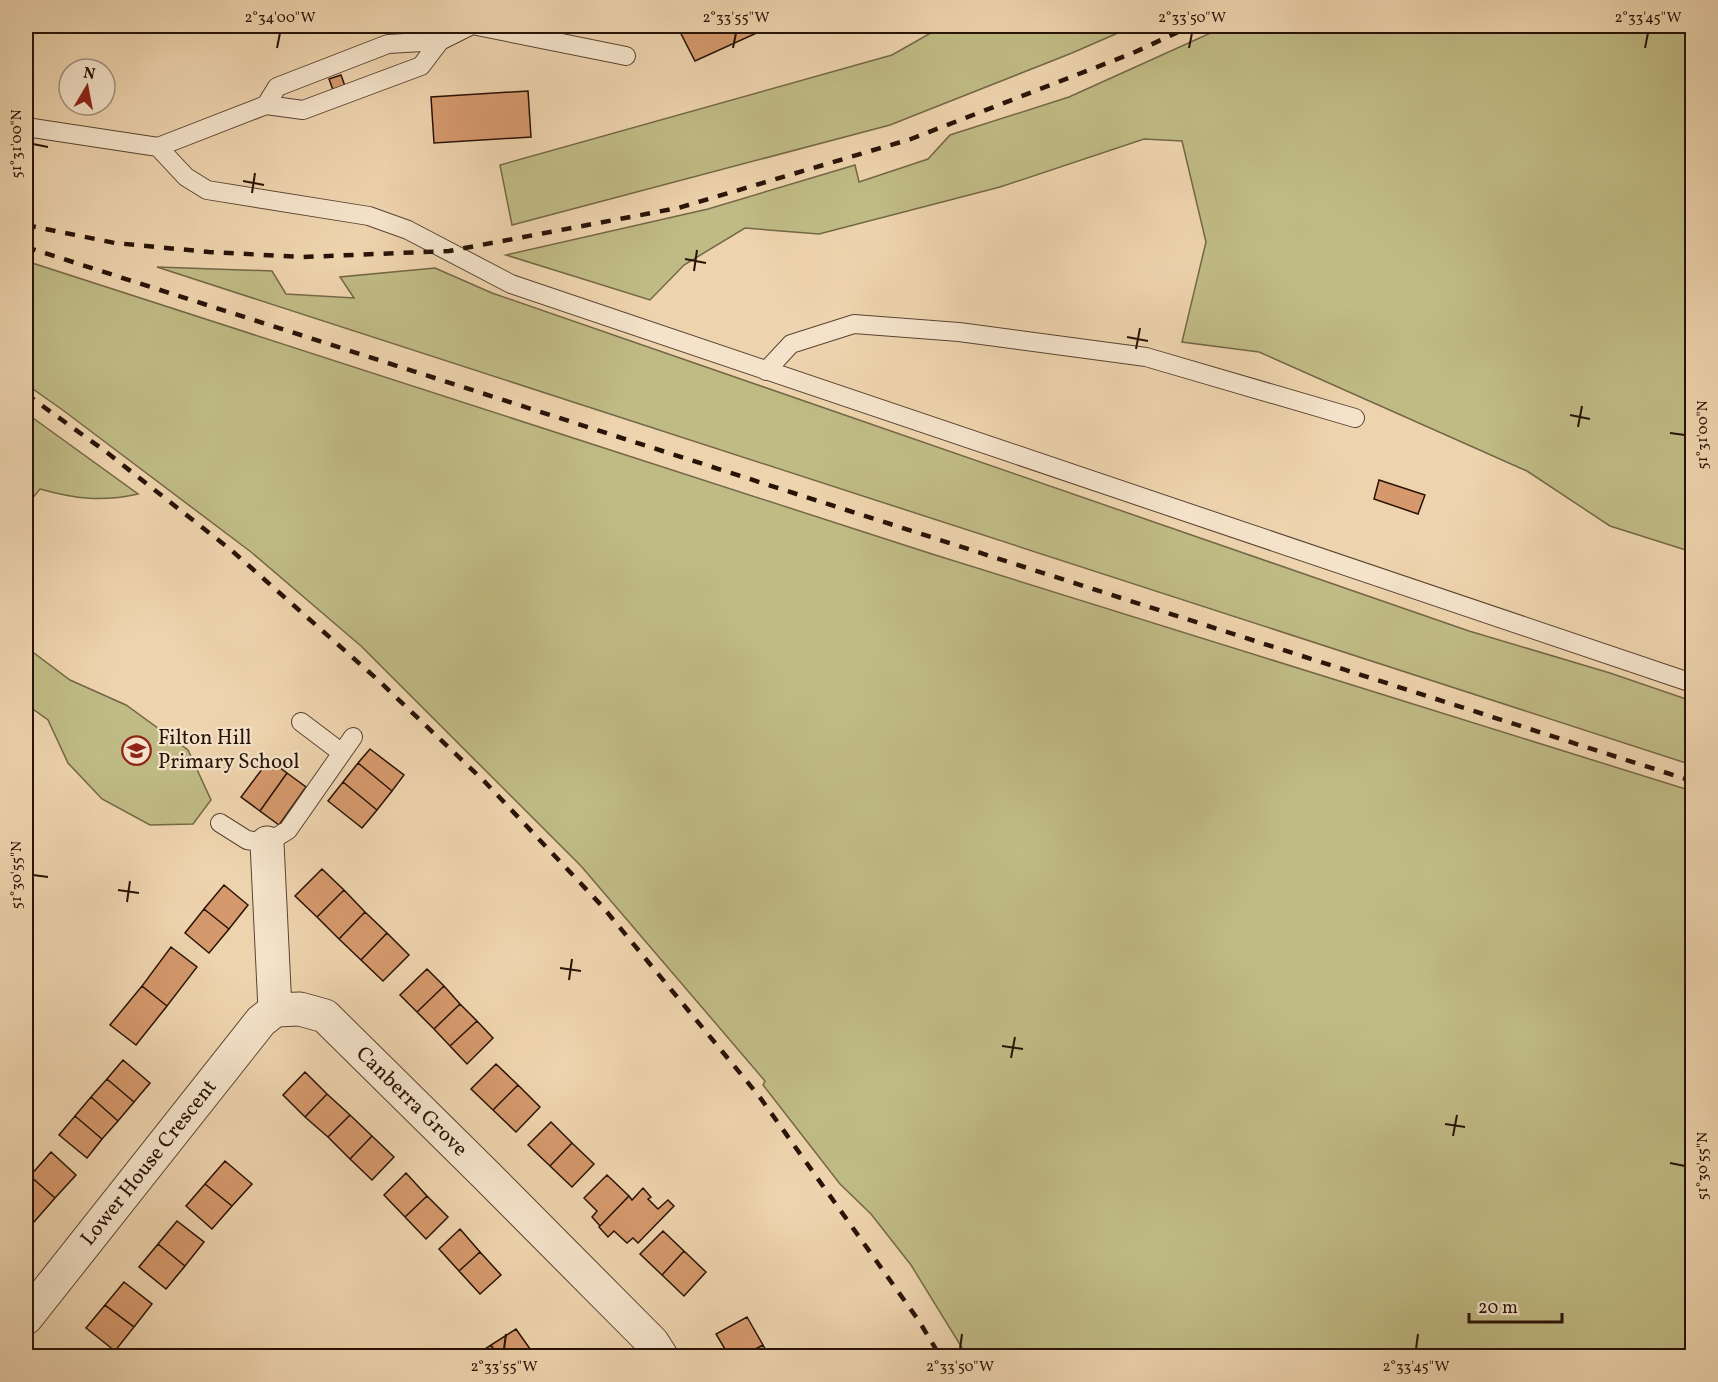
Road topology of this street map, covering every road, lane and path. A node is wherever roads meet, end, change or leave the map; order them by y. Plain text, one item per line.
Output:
1 (470, 26) edge
2 (477, 26) edge
3 (440, 41) junction
4 (627, 56) dead end
5 (266, 105) junction
6 (26, 127) edge
7 (158, 147) junction
8 (766, 372) junction
9 (1355, 418) dead end
10 (1692, 683) edge
11 (301, 722) dead end
12 (353, 737) dead end
13 (342, 753) junction
14 (220, 824) dead end
15 (267, 843) junction
16 (275, 1010) junction
17 (26, 1318) edge
18 (648, 1352) edge

1 - 3 lane
2 - 4 lane
3 - 5 lane
3 - 5 lane
5 - 7 lane
6 - 7 lane
7 - 8 lane
8 - 9 lane
8 - 10 lane
11 - 13 lane
12 - 13 lane
13 - 15 lane
14 - 15 lane
15 - 16 street
16 - 17 street, Lower House Crescent
16 - 18 street, Canberra Grove

